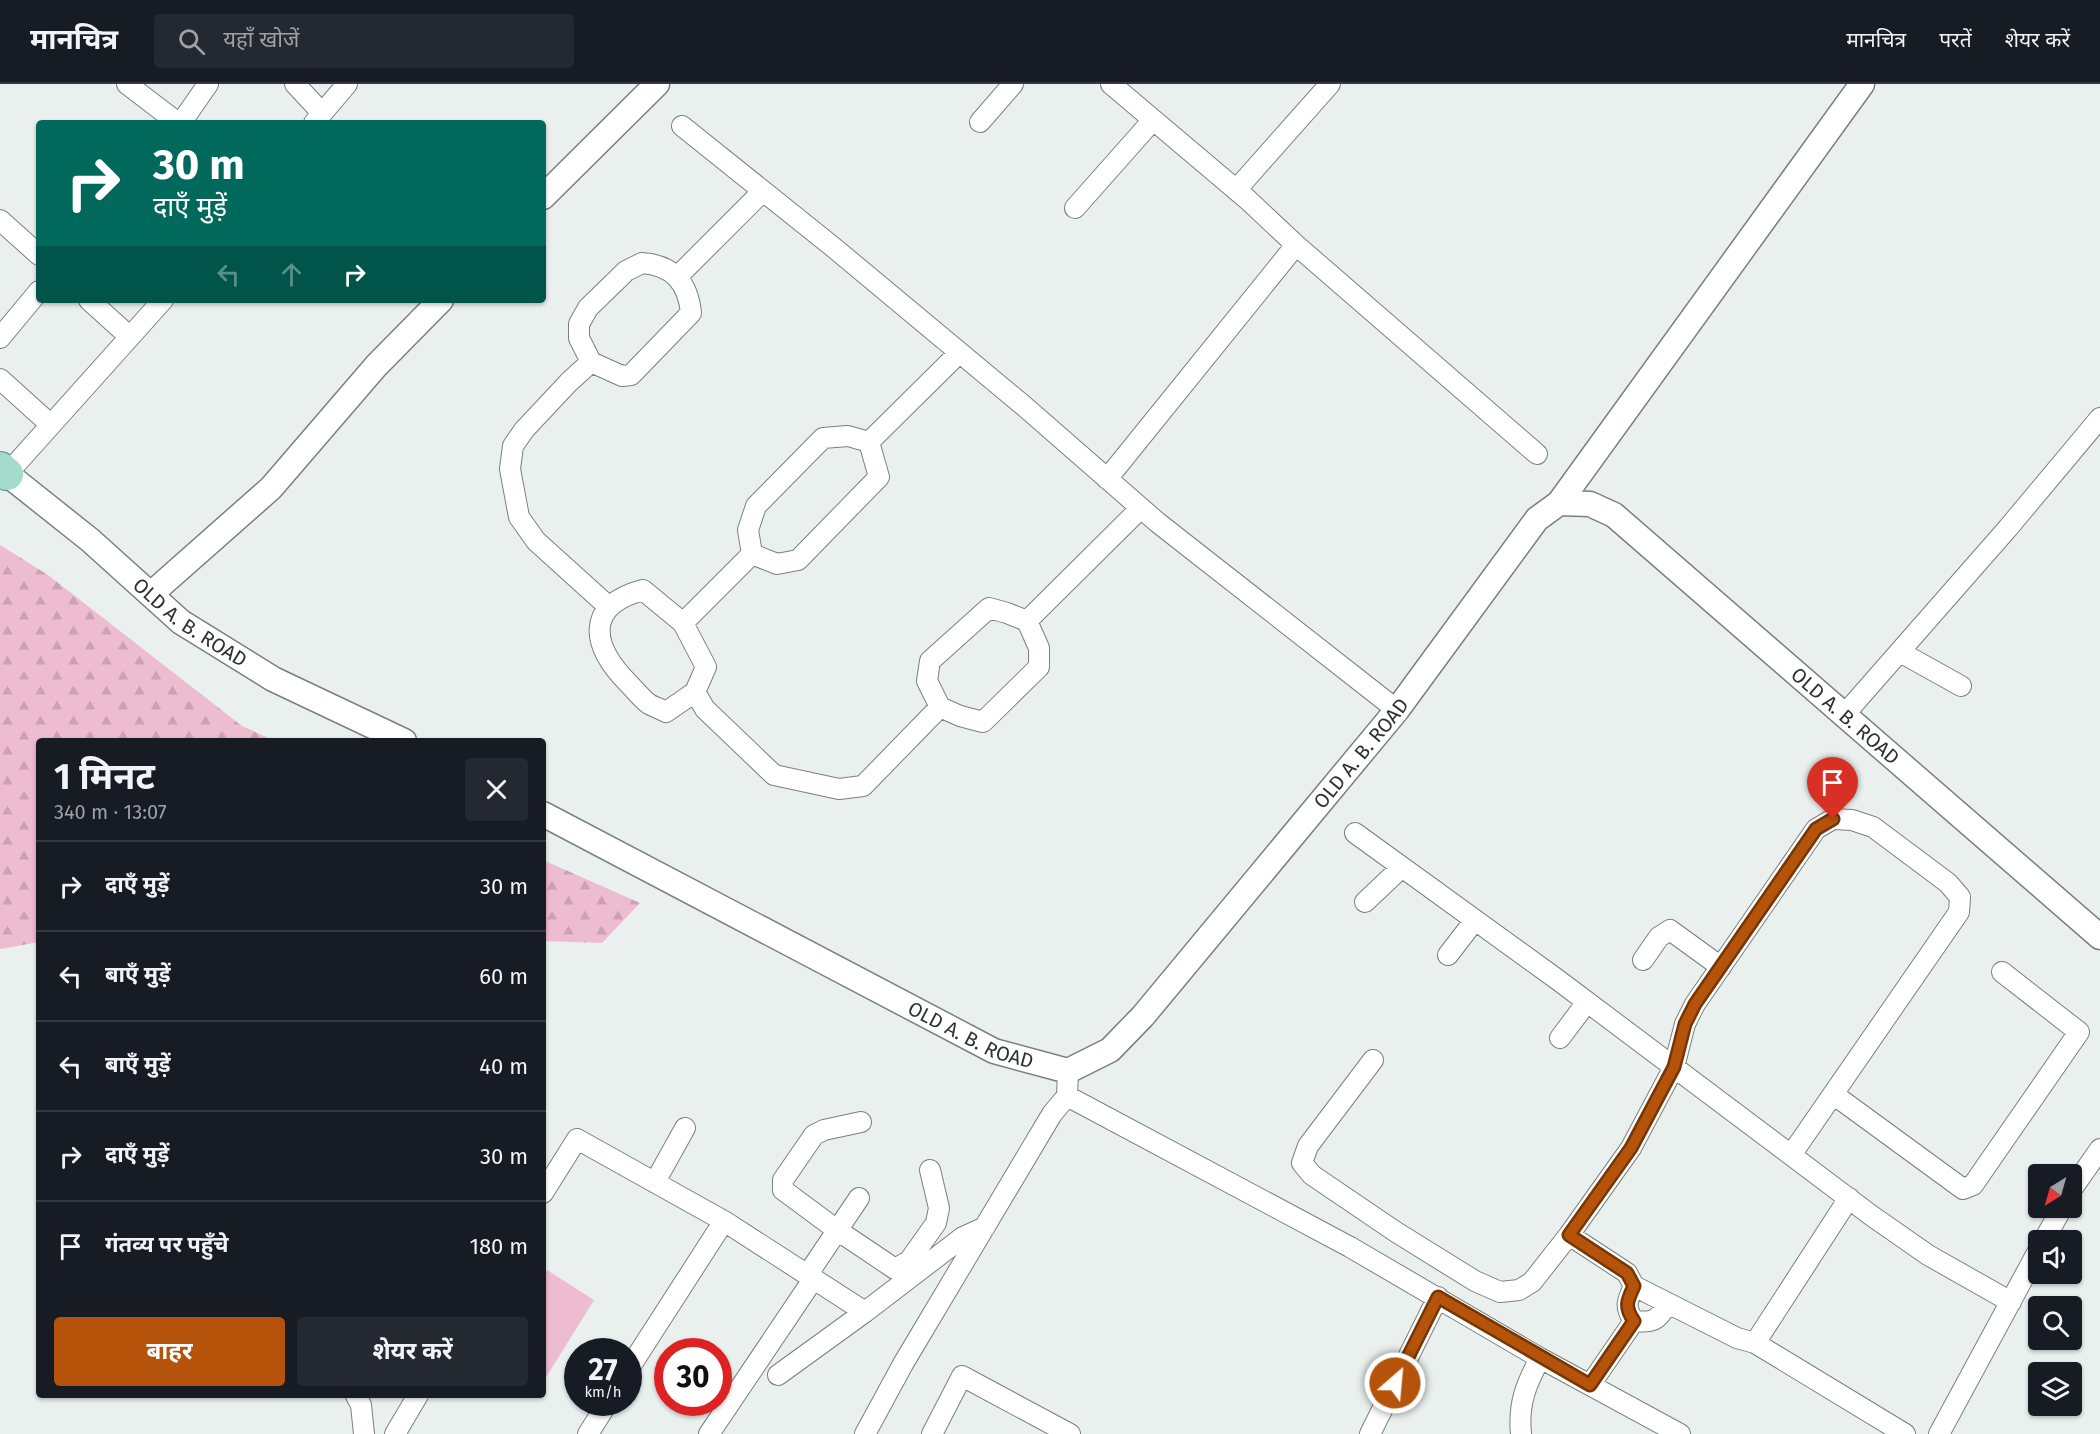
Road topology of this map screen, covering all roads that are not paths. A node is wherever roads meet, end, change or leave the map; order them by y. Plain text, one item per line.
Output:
1 (127, 84) edge
2 (208, 84) edge
3 (295, 84) edge
4 (347, 84) edge
5 (657, 84) edge
6 (1013, 84) edge
7 (1111, 84) edge
8 (1329, 84) edge
9 (1862, 84) edge
10 (318, 118) edge
11 (175, 120) edge
12 (181, 120) edge
13 (1153, 120) junction
14 (980, 122) dead end
15 (682, 126) dead end
16 (1236, 190) junction
17 (763, 191) junction
18 (546, 194) edge
19 (1075, 208) dead end
20 (0, 220) edge
21 (1296, 245) junction
22 (36, 252) edge
23 (678, 276) junction
24 (36, 295) edge
25 (92, 303) edge
26 (160, 303) edge
27 (438, 303) edge
28 (130, 337) junction
29 (0, 338) edge
30 (959, 353) junction
31 (591, 362) junction
32 (0, 379) edge
33 (51, 425) junction
34 (2098, 425) edge
35 (869, 442) junction
36 (1538, 454) dead end
37 (4, 471) edge
38 (1107, 479) junction
39 (1558, 503) junction
40 (1141, 508) junction
41 (752, 554) junction
42 (151, 594) junction
43 (609, 607) junction
44 (1027, 621) junction
45 (683, 623) junction
46 (1900, 652) junction
47 (1961, 686) dead end
48 (695, 692) junction
49 (940, 707) junction
50 (1397, 710) junction
51 (1844, 714) junction
52 (398, 738) edge
53 (546, 816) edge
54 (1355, 833) dead end
55 (1402, 867) junction
56 (1365, 902) dead end
57 (1475, 920) junction
58 (2100, 937) edge
59 (1448, 955) dead end
60 (1643, 960) dead end
61 (1721, 967) junction
62 (2002, 972) dead end
63 (1587, 1002) junction
64 (1560, 1038) dead end
65 (1373, 1060) dead end
66 (1674, 1067) junction
67 (1068, 1071) junction
68 (1833, 1094) junction
69 (1067, 1096) junction
70 (861, 1122) dead end
71 (685, 1128) dead end
72 (2100, 1149) edge
73 (1791, 1155) junction
74 (930, 1170) dead end
75 (2082, 1175) edge
76 (655, 1182) junction
77 (546, 1188) edge
78 (859, 1198) dead end
79 (1849, 1198) junction
80 (724, 1221) junction
81 (985, 1227) junction
82 (837, 1230) junction
83 (1569, 1235) junction
84 (2028, 1270) edge
85 (811, 1276) junction
86 (1634, 1286) junction
87 (1438, 1297) junction
88 (2011, 1302) junction
89 (1667, 1304) junction
90 (865, 1312) junction
91 (1634, 1321) junction
92 (1755, 1343) junction
93 (642, 1348) edge
94 (1540, 1358) junction
95 (778, 1375) dead end
96 (1590, 1385) junction
97 (357, 1398) edge
98 (416, 1398) edge
99 (599, 1416) edge
100 (1076, 1432) edge
101 (1669, 1432) edge
102 (364, 1434) edge
103 (394, 1434) edge
104 (588, 1434) edge
105 (709, 1434) edge
106 (865, 1434) edge
107 (932, 1434) edge
108 (1370, 1434) edge
109 (1521, 1434) edge
110 (1905, 1434) edge
111 (1939, 1434) edge

1 - 11 street
2 - 12 street
3 - 10 street
4 - 10 street
5 - 18 street
6 - 14 street
7 - 13 street
8 - 16 street
9 - 39 street
13 - 16 street
13 - 19 street
15 - 17 street
16 - 21 street
17 - 23 street
17 - 30 street
20 - 22 street
21 - 36 street
21 - 38 street
23 - 31 street
23 - 31 street
24 - 29 street
25 - 28 street
26 - 28 street
27 - 42 street
28 - 33 street
30 - 35 street
30 - 38 street
31 - 43 street
32 - 33 street
33 - 37 street
34 - 46 street
35 - 41 street
35 - 41 street
37 - 42 street, OLD A. B. ROAD
38 - 40 street
39 - 50 street, OLD A. B. ROAD
39 - 51 street, OLD A. B. ROAD
40 - 44 street
40 - 50 street
41 - 45 street
42 - 52 street, OLD A. B. ROAD
43 - 45 street
43 - 48 street
44 - 49 street
44 - 49 street
45 - 48 street
46 - 47 street
46 - 51 street
48 - 49 street
50 - 67 street, OLD A. B. ROAD
51 - 58 street, OLD A. B. ROAD
53 - 67 street, OLD A. B. ROAD
54 - 55 street
55 - 56 street
55 - 57 street
57 - 59 street
57 - 63 street
60 - 61 street
61 - 66 street
61 - 68 street
62 - 68 street
63 - 64 street
63 - 66 street
65 - 83 street
66 - 73 street
66 - 83 street
67 - 69 street
68 - 73 street
69 - 81 street
69 - 87 street
70 - 82 street
71 - 76 street
72 - 75 street
73 - 79 street
74 - 82 street
76 - 77 street
76 - 80 street
78 - 82 street
79 - 88 street
79 - 92 street
80 - 85 street
80 - 93 street
81 - 90 street
81 - 106 street
82 - 85 street
83 - 86 street
84 - 88 street
85 - 90 street
85 - 105 street
86 - 89 street
86 - 91 street
87 - 94 street
87 - 108 street
88 - 111 street
89 - 91 street
89 - 92 street
90 - 95 street
91 - 96 street
92 - 110 street
94 - 96 street
94 - 109 street
96 - 101 street
97 - 102 street
98 - 103 street
99 - 104 street
100 - 107 street

